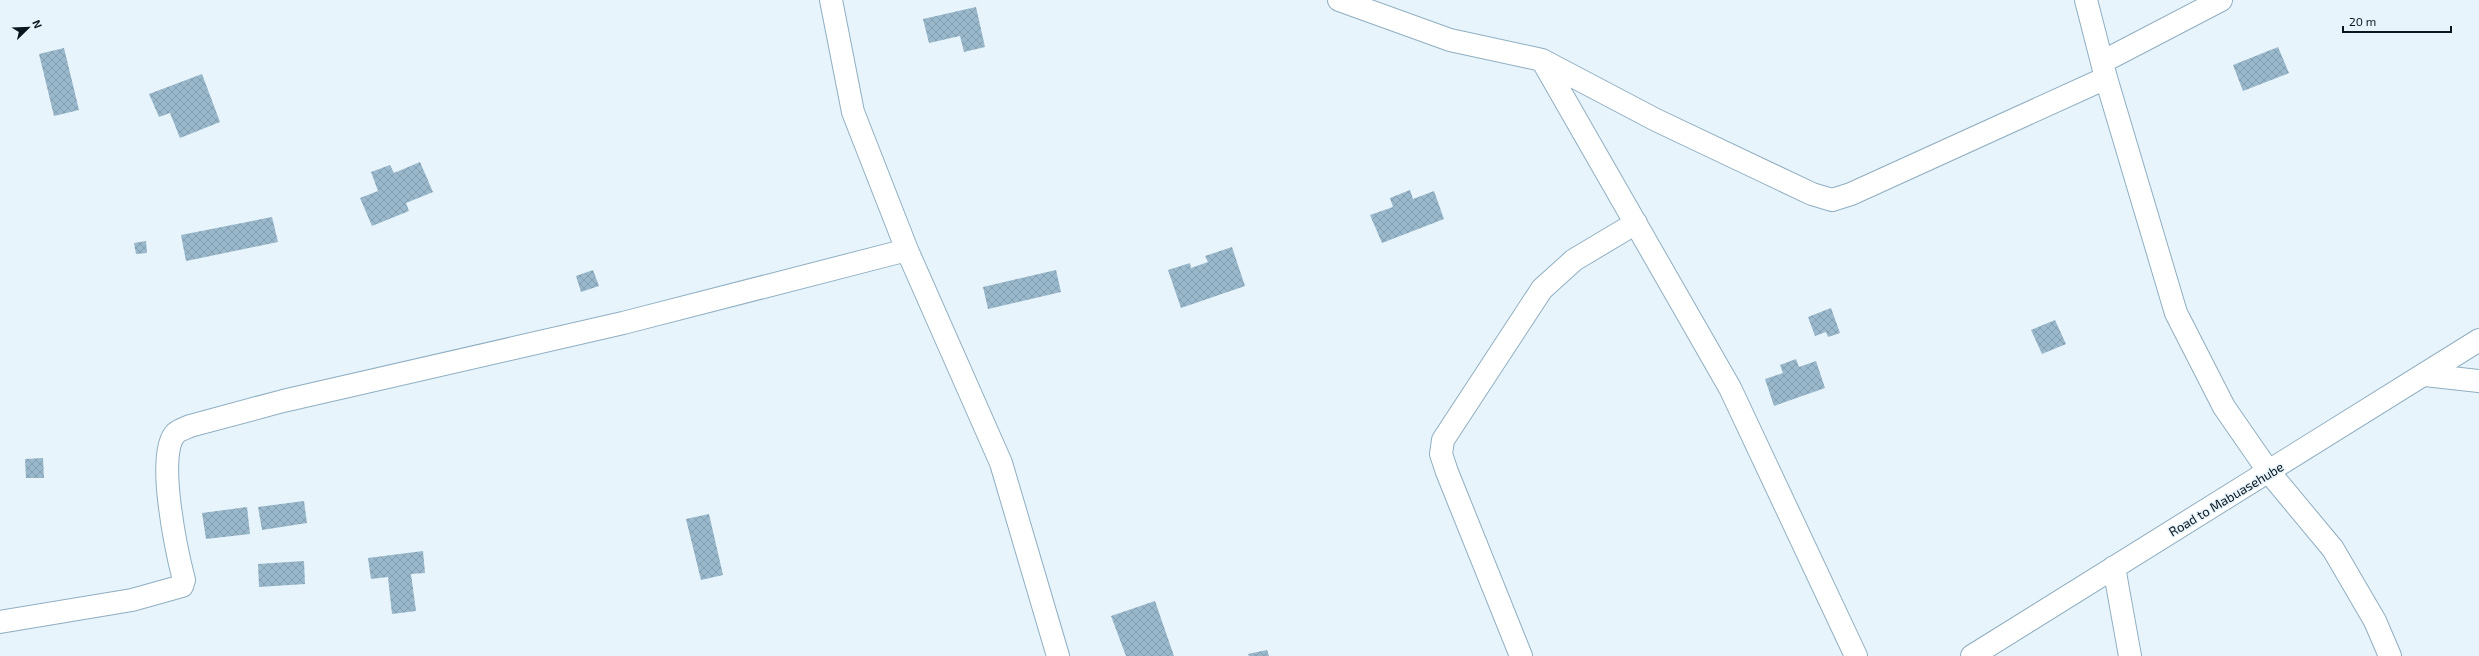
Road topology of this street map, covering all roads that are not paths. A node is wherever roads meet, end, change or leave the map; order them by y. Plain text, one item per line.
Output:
1 (831, 0) edge
2 (1339, 0) edge
3 (2086, 0) edge
4 (2221, 0) edge
5 (1542, 60) junction
6 (2104, 70) junction
7 (1636, 224) junction
8 (907, 250) junction
9 (2479, 340) edge
10 (2425, 375) junction
11 (2479, 381) edge
12 (2269, 472) junction
13 (2114, 567) junction
14 (0, 622) edge
15 (1058, 656) edge
16 (1521, 656) edge
17 (1856, 656) edge
18 (1972, 656) edge
19 (2130, 656) edge
20 (2390, 656) edge

1 - 8 street
2 - 5 street
3 - 6 street
4 - 6 street
5 - 6 street
5 - 7 street
6 - 12 street
7 - 16 street
7 - 17 street
8 - 14 street
8 - 15 street
9 - 10 street, Road to Mabuasehube
10 - 11 street
10 - 12 street, Road to Mabuasehube
12 - 13 street, Road to Mabuasehube
12 - 20 street
13 - 18 street, Road to Mabuasehube
13 - 19 street

